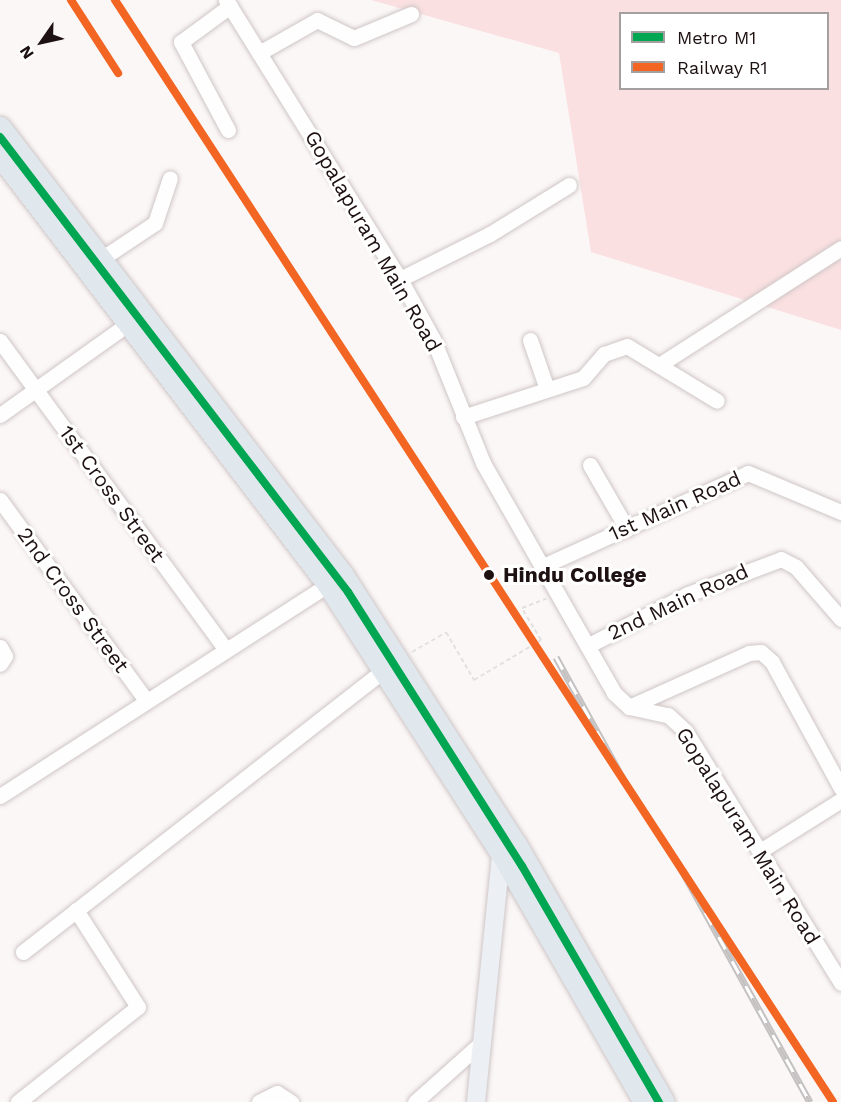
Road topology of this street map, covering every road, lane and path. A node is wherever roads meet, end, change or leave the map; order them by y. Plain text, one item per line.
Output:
1 (228, 3) edge
2 (411, 14) dead end
3 (259, 53) junction
4 (0, 127) edge
5 (228, 130) dead end
6 (0, 156) edge
7 (170, 178) dead end
8 (569, 185) dead end
9 (841, 248) edge
10 (101, 259) junction
11 (400, 279) junction
12 (135, 318) junction
13 (530, 340) dead end
14 (0, 341) edge
15 (659, 365) junction
16 (35, 389) junction
17 (547, 389) junction
18 (717, 400) dead end
19 (0, 415) edge
20 (463, 417) junction
21 (590, 465) dead end
22 (0, 500) edge
23 (841, 512) edge
24 (627, 529) junction
25 (543, 566) junction
26 (335, 580) junction
27 (559, 593) junction
28 (841, 619) edge
29 (589, 645) junction
30 (0, 647) edge
31 (224, 647) junction
32 (0, 664) edge
33 (392, 664) junction
34 (145, 699) junction
35 (629, 707) junction
36 (841, 788) edge
37 (0, 796) edge
38 (841, 800) edge
39 (508, 832) junction
40 (760, 851) junction
41 (501, 853) junction
42 (76, 910) junction
43 (23, 952) dead end
44 (841, 983) edge
45 (482, 1042) junction
46 (18, 1102) edge
47 (259, 1102) edge
48 (291, 1102) edge
49 (415, 1102) edge
50 (476, 1102) edge
51 (644, 1102) edge
52 (664, 1102) edge

1 - 3 street, Gopalapuram Main Road
1 - 5 street
2 - 3 street
3 - 11 street, Gopalapuram Main Road
4 - 10 highway
6 - 12 highway
7 - 10 street
8 - 11 street
9 - 15 street
10 - 12 highway
11 - 20 street, Gopalapuram Main Road
12 - 16 street
12 - 26 highway
13 - 17 street
14 - 16 street, 1st Cross Street
15 - 17 street
15 - 18 street
16 - 19 street
16 - 31 street, 1st Cross Street
17 - 20 street
20 - 25 street, Gopalapuram Main Road
21 - 24 street
22 - 34 street, 2nd Cross Street
23 - 24 street, 1st Main Road
24 - 25 street, 1st Main Road
25 - 27 street, Gopalapuram Main Road
26 - 31 street
26 - 33 highway
27 - 29 street, Gopalapuram Main Road
27 - 33 path
28 - 29 street, 2nd Main Road
29 - 35 street, Gopalapuram Main Road
30 - 32 street
31 - 34 street
33 - 39 highway
33 - 41 highway
33 - 42 street
34 - 37 street
35 - 36 street
35 - 40 street, Gopalapuram Main Road
38 - 40 street
39 - 41 main road
39 - 52 highway
40 - 44 street, Gopalapuram Main Road
41 - 45 main road
41 - 51 highway
42 - 43 street
42 - 46 street
45 - 49 street
45 - 50 main road
47 - 48 street

